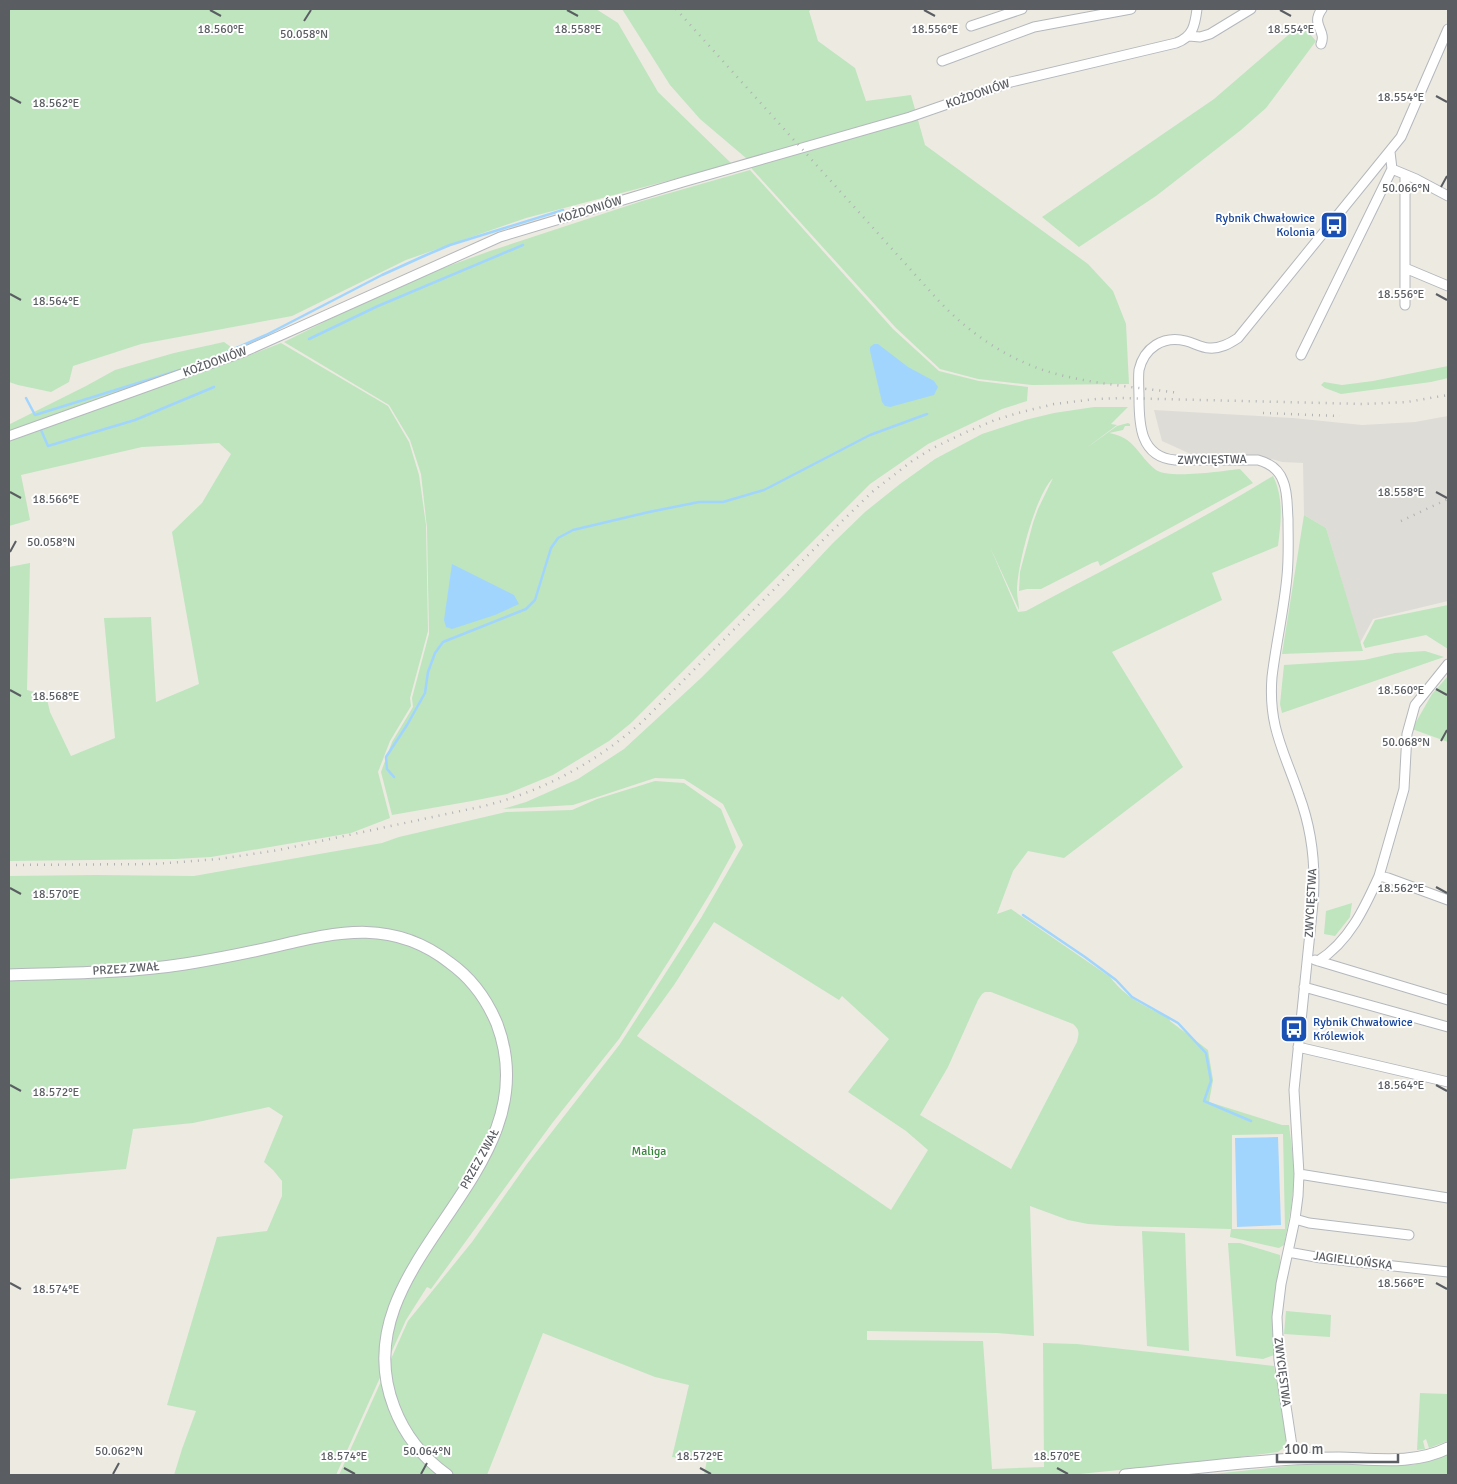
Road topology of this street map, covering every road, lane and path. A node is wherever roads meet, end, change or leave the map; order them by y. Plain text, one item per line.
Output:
1 (1022, 9) edge
2 (1131, 9) edge
3 (1197, 9) edge
4 (1251, 9) edge
5 (1322, 9) edge
6 (971, 26) dead end
7 (1448, 29) edge
8 (1189, 36) junction
9 (1322, 44) dead end
10 (942, 61) dead end
11 (1390, 152) junction
12 (1392, 169) junction
13 (1405, 175) junction
14 (1448, 196) edge
15 (1405, 268) junction
16 (1448, 286) edge
17 (1405, 305) dead end
18 (1301, 355) dead end
19 (9, 436) edge
20 (1448, 664) edge
21 (1379, 876) junction
22 (1448, 900) edge
23 (1307, 958) junction
24 (1318, 961) junction
25 (9, 975) edge
26 (1304, 988) junction
27 (1448, 1000) edge
28 (1448, 1026) edge
29 (1298, 1047) junction
30 (1448, 1082) edge
31 (1299, 1174) junction
32 (1448, 1198) edge
33 (1295, 1218) junction
34 (1409, 1235) dead end
35 (1288, 1252) junction
36 (1448, 1272) edge
37 (1448, 1448) edge
38 (1294, 1459) junction
39 (440, 1471) edge
40 (1125, 1475) edge

1 - 6 street
2 - 10 street
3 - 8 street
4 - 8 street, KOŻDONIÓW
5 - 9 street
7 - 11 street, ZWYCIĘSTWA
8 - 19 street, KOŻDONIÓW
11 - 12 street
11 - 23 street, ZWYCIĘSTWA
12 - 13 street
12 - 18 street
13 - 14 street
13 - 15 street
15 - 16 street
15 - 17 street
20 - 21 street
21 - 22 street
21 - 24 street
23 - 24 street
23 - 26 street, ZWYCIĘSTWA
24 - 27 street
25 - 39 street, PRZEZ ZWAŁ
26 - 28 street
26 - 29 street, ZWYCIĘSTWA
29 - 30 street
29 - 31 street, ZWYCIĘSTWA
31 - 32 street
31 - 33 street, ZWYCIĘSTWA
33 - 34 street
33 - 35 street, ZWYCIĘSTWA
35 - 36 street, JAGIELLOŃSKA
35 - 38 street, ZWYCIĘSTWA
37 - 38 street
38 - 40 street

